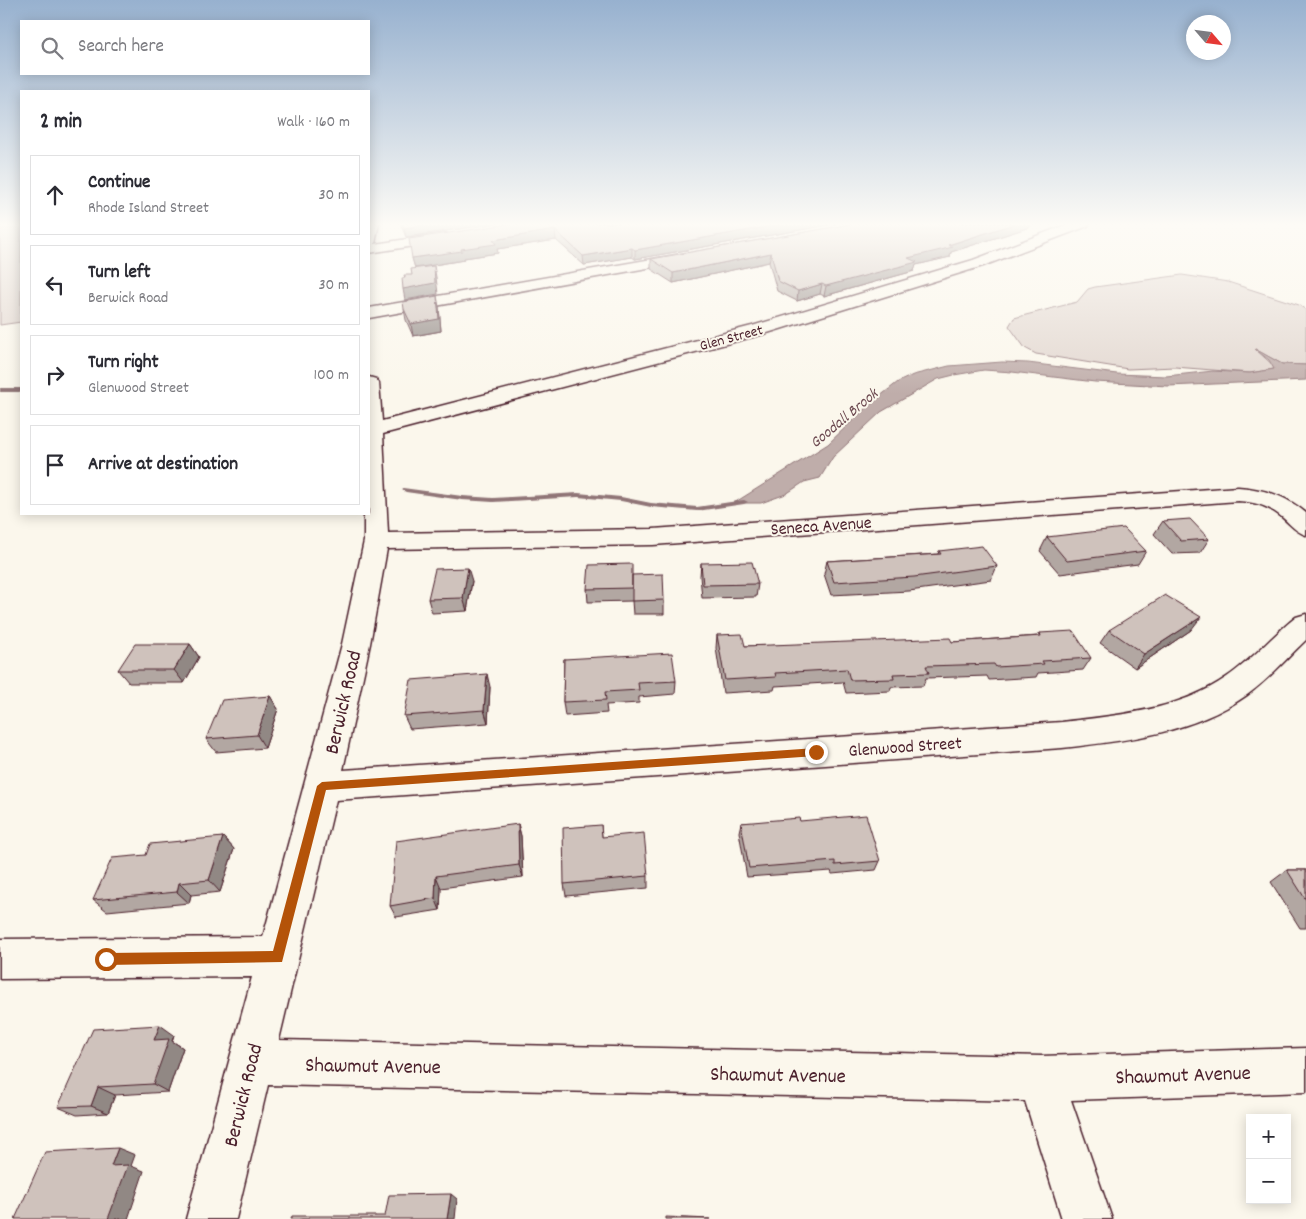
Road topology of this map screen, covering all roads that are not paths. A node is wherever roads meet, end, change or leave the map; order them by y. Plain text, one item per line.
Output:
1 (554, 280) edge
2 (923, 280) edge
3 (370, 313) edge
4 (370, 395) edge
5 (373, 430) junction
6 (1306, 527) edge
7 (376, 541) junction
8 (1306, 624) edge
9 (322, 786) junction
10 (278, 957) junction
11 (0, 959) edge
12 (251, 1062) junction
13 (1306, 1070) edge
14 (1041, 1079) junction
15 (211, 1219) edge
16 (1087, 1219) edge

1 - 3 street
2 - 5 street, Glen Street
4 - 5 street, Berwick Road
5 - 7 street, Berwick Road
6 - 7 street, Seneca Avenue
7 - 9 street, Berwick Road
8 - 9 street, Glenwood Street
9 - 10 street, Berwick Road
10 - 11 street
10 - 12 street, Berwick Road
12 - 14 street, Shawmut Avenue
12 - 15 street, Berwick Road
13 - 14 street, Shawmut Avenue
14 - 16 street

